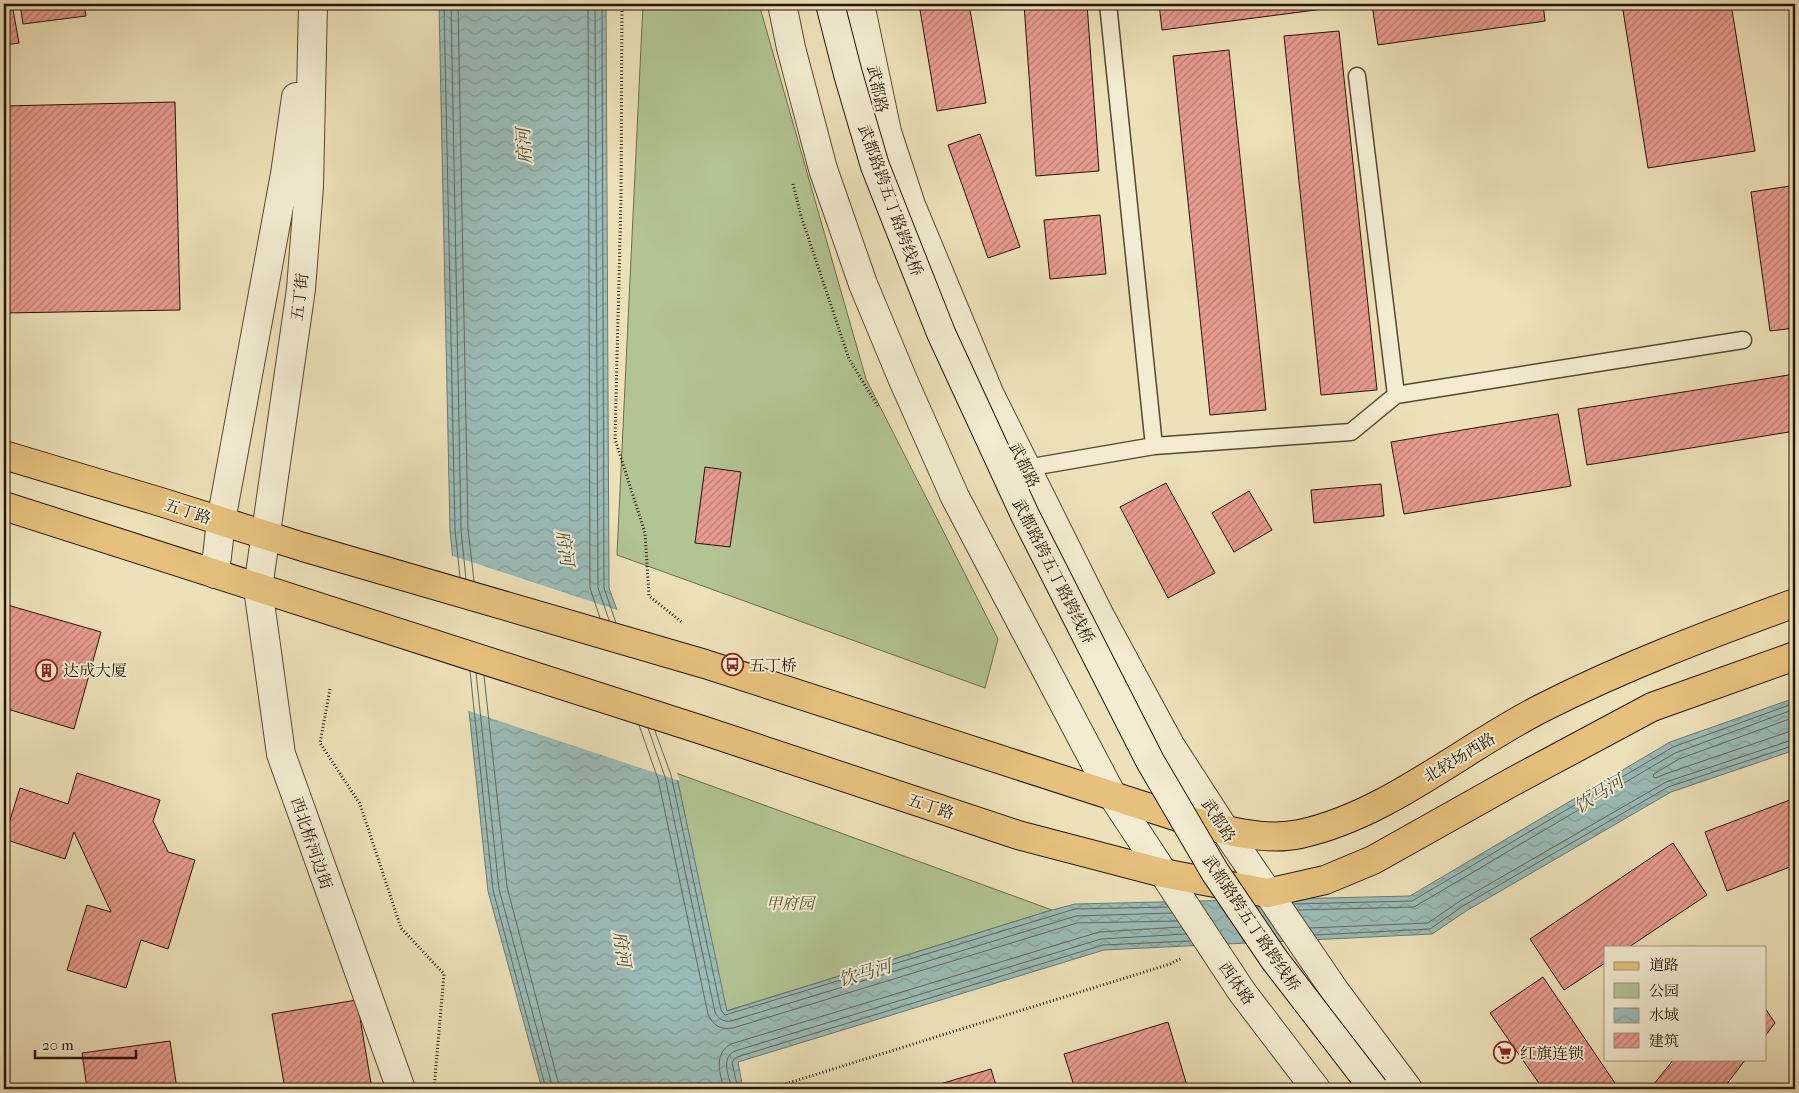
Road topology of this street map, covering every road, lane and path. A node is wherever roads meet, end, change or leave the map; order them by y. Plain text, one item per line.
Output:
1 (312, 4) edge
2 (622, 4) edge
3 (782, 4) edge
4 (830, 4) edge
5 (860, 4) edge
6 (1108, 4) edge
7 (1357, 76) dead end
8 (1743, 340) dead end
9 (1396, 396) junction
10 (1154, 446) junction
11 (4, 455) edge
12 (1026, 468) junction
13 (4, 506) edge
14 (221, 521) junction
15 (265, 536) junction
16 (215, 574) junction
17 (258, 588) junction
18 (1795, 603) edge
19 (688, 627) dead end
20 (1795, 656) edge
21 (330, 689) dead end
22 (1112, 795) junction
23 (1225, 830) junction
24 (1163, 873) junction
25 (1267, 893) junction
26 (1210, 944) junction
27 (401, 1089) edge
28 (434, 1089) edge
29 (769, 1089) edge
30 (1316, 1089) edge
31 (1374, 1089) edge
32 (1408, 1089) edge

1 - 14 street, 五丁街
1 - 15 street, 五丁街
2 - 19 path
3 - 22 street
4 - 31 street, 武都路跨五丁路跨线桥, bridge
5 - 12 street, 武都路
6 - 10 lane
7 - 9 lane
8 - 9 lane
9 - 10 lane
10 - 12 lane
11 - 14 main road, 五丁路
12 - 23 street, 武都路
13 - 16 main road
14 - 15 main road, 五丁路
14 - 16 street, 五丁街
15 - 17 street, 五丁街
15 - 22 main road, 五丁路
16 - 17 main road
17 - 24 main road, 五丁路
17 - 27 street, 西北桥河边街
18 - 23 main road, 北较场西路
20 - 25 main road
21 - 28 path
22 - 23 main road, 北较场西路
22 - 24 street
23 - 25 street, 武都路
24 - 25 main road
24 - 26 street, 西体路
25 - 32 street
26 - 29 path
26 - 30 street, 西体路

